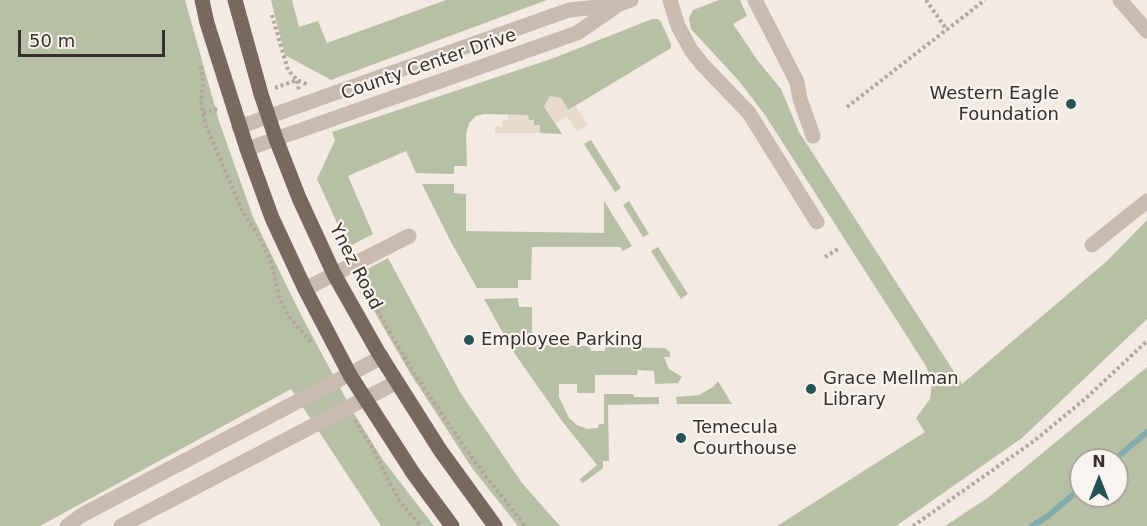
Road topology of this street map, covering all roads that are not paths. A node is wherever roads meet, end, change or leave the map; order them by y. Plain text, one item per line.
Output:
1 (202, 0) edge
2 (235, 0) edge
3 (670, 0) edge
4 (755, 0) edge
5 (1120, 0) edge
6 (621, 2) edge
7 (1147, 31) edge
8 (269, 117) junction
9 (239, 127) junction
10 (813, 136) dead end
11 (276, 139) junction
12 (247, 149) junction
13 (1147, 201) edge
14 (817, 222) dead end
15 (409, 236) dead end
16 (1092, 245) dead end
17 (334, 274) junction
18 (304, 289) junction
19 (382, 357) junction
20 (350, 375) junction
21 (397, 382) junction
22 (364, 398) junction
23 (68, 526) edge
24 (121, 526) edge
25 (452, 526) edge
26 (495, 526) edge

1 - 9 main road
2 - 8 main road, Ynez Road
3 - 14 street
4 - 10 street
5 - 7 street
6 - 8 street, County Center Drive
6 - 11 street, County Center Drive
8 - 9 street, County Center Drive
8 - 11 main road, Ynez Road
9 - 12 main road
11 - 12 street, County Center Drive
11 - 17 main road, Ynez Road
12 - 18 main road
13 - 16 street
15 - 17 street
17 - 18 street
17 - 19 main road, Ynez Road
18 - 20 main road
19 - 20 street
19 - 21 main road, Ynez Road
20 - 22 main road
20 - 23 street
21 - 22 street
21 - 26 main road, Ynez Road
22 - 24 street
22 - 25 main road

